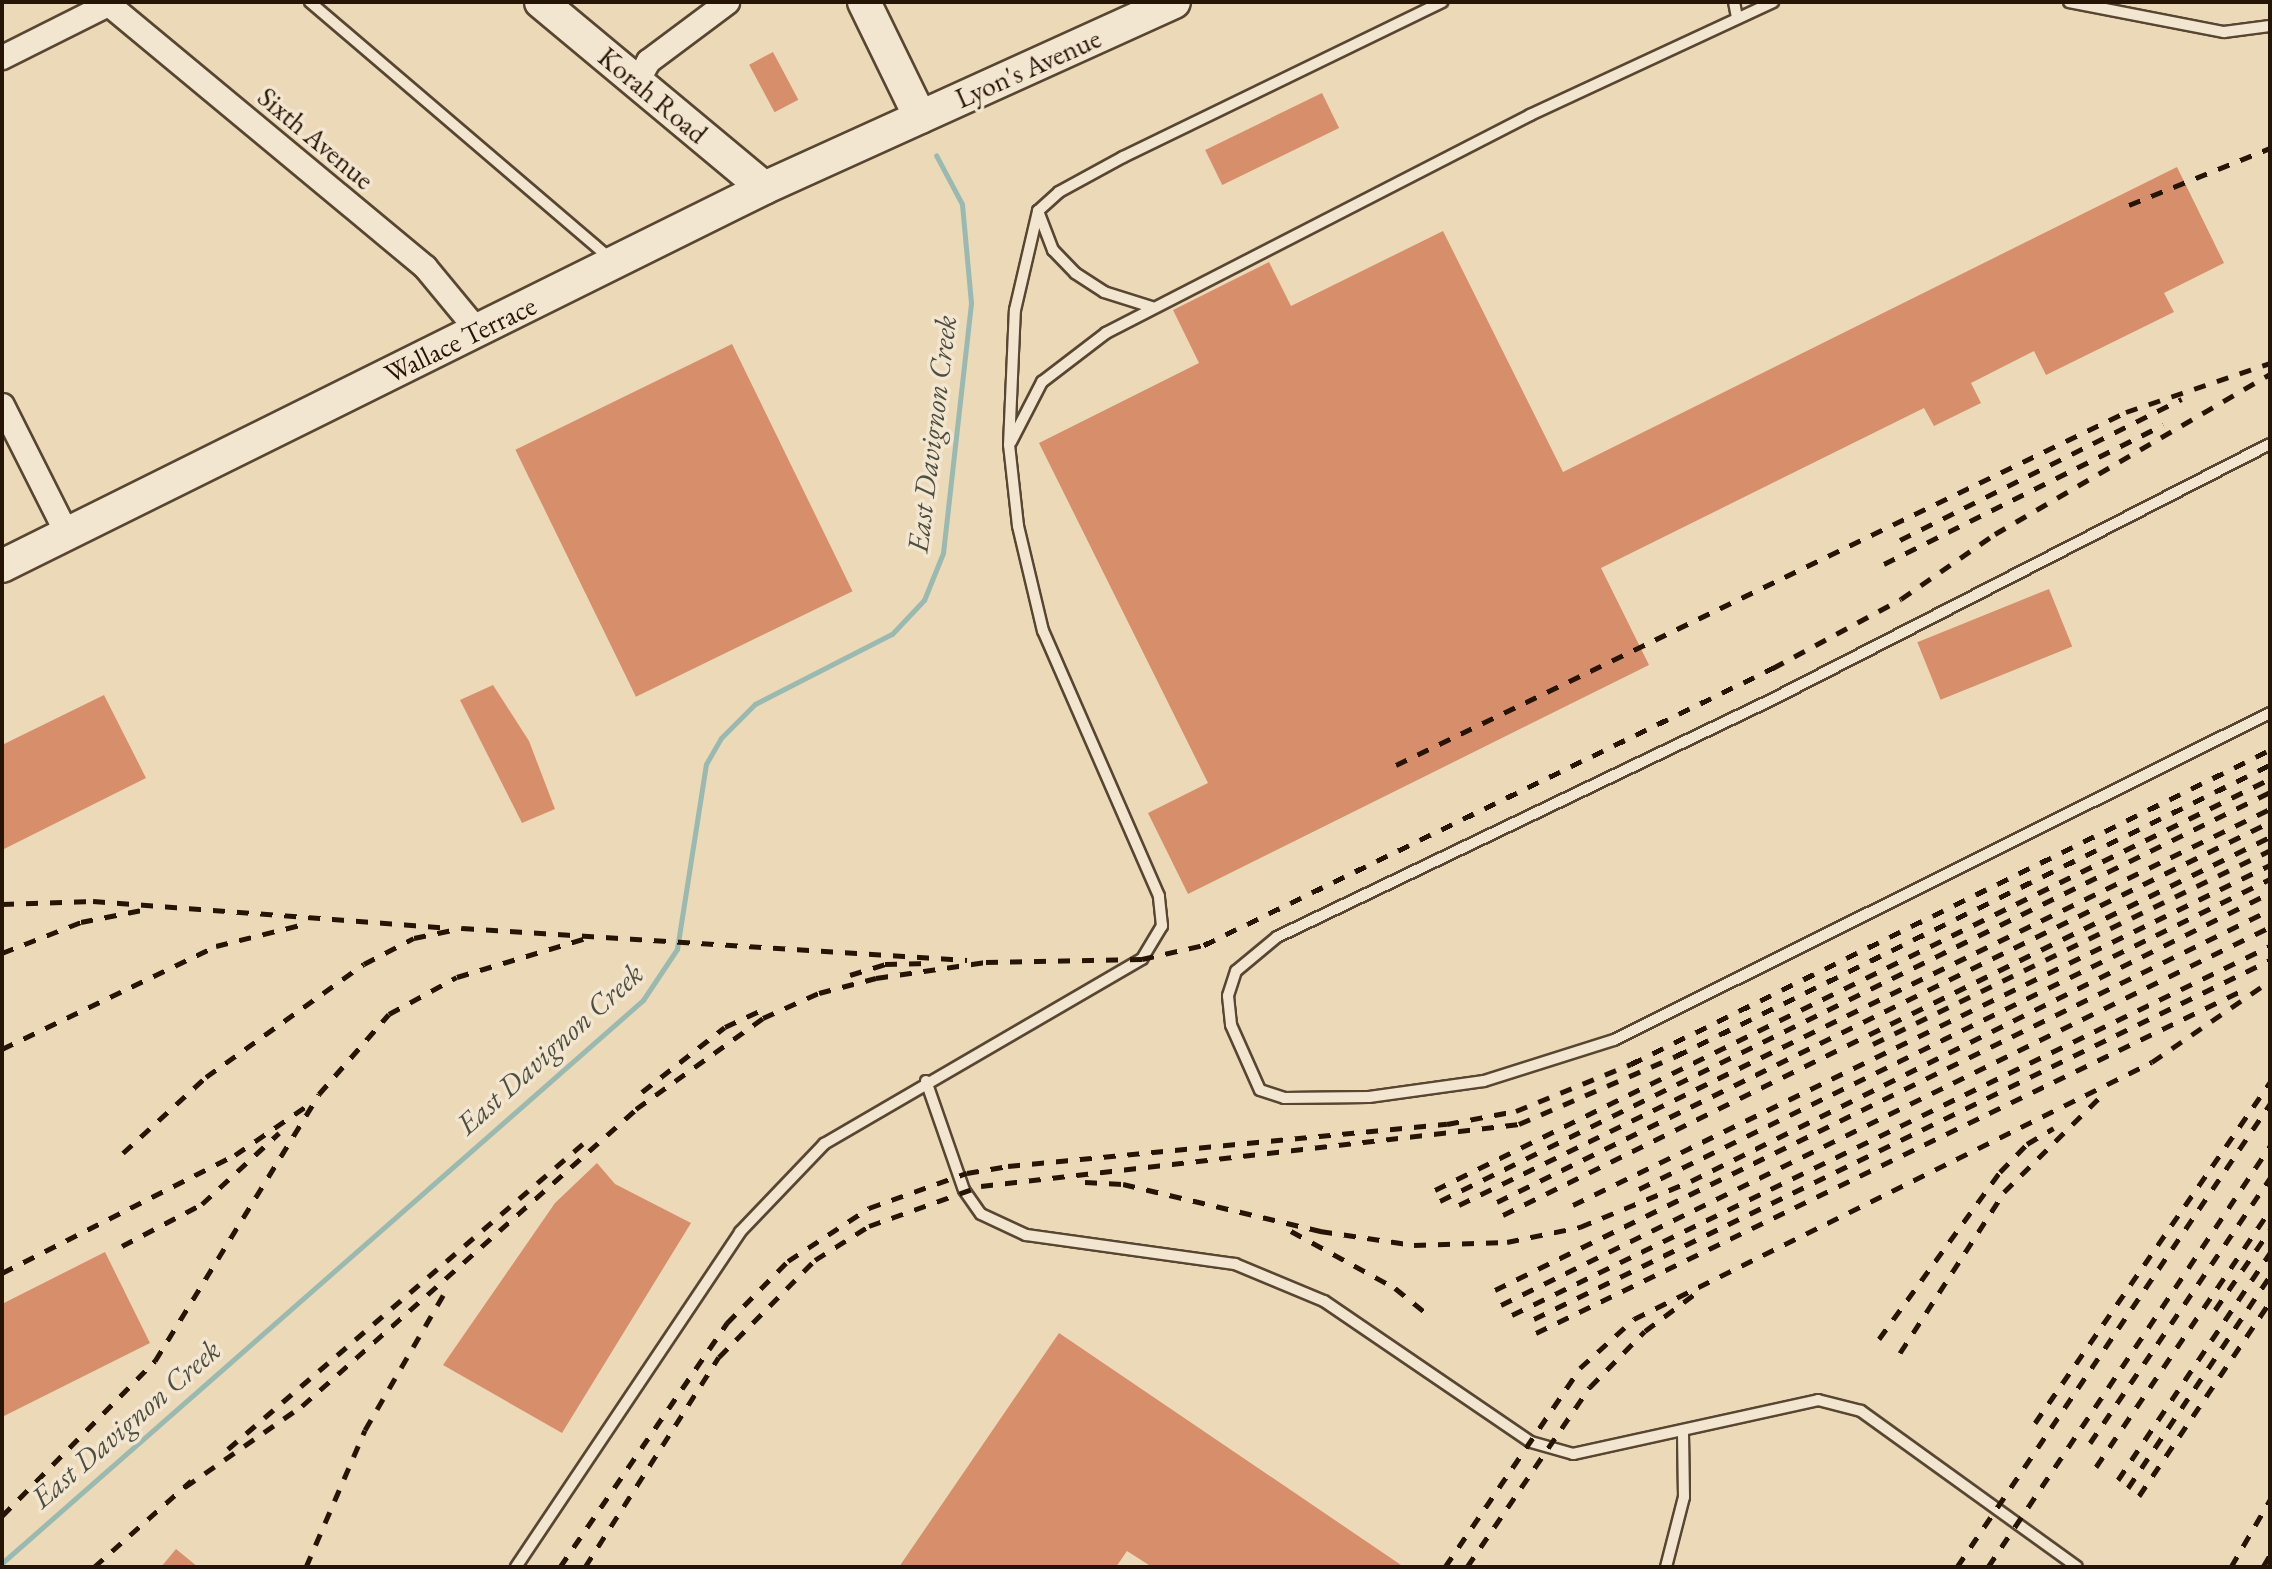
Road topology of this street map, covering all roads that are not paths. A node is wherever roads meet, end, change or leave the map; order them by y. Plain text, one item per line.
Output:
1 (310, 2) edge
2 (541, 2) edge
3 (727, 2) edge
4 (864, 2) edge
5 (1174, 2) edge
6 (1442, 2) edge
7 (1734, 2) edge
8 (1773, 2) edge
9 (2068, 2) edge
10 (109, 3) edge
11 (1737, 18) junction
12 (2270, 26) edge
13 (2, 57) edge
14 (637, 81) junction
15 (920, 117) junction
16 (764, 188) junction
17 (1038, 211) junction
18 (615, 262) junction
19 (1152, 307) junction
20 (478, 331) junction
21 (2, 405) edge
22 (2270, 444) edge
23 (1009, 445) junction
24 (67, 534) junction
25 (2, 566) edge
26 (2270, 713) edge
27 (926, 1081) junction
28 (1683, 1430) junction
29 (516, 1567) edge
30 (1666, 1567) edge
31 (2077, 1567) edge

1 - 18 lane
2 - 14 main road, Korah Road
3 - 14 street
4 - 15 main road
5 - 15 main road, Lyon's Avenue
6 - 17 lane
7 - 11 lane
8 - 11 lane
9 - 12 lane
10 - 13 street
10 - 20 street, Sixth Avenue
11 - 19 lane
14 - 16 main road, Korah Road
15 - 16 main road, Wallace Terrace
16 - 18 main road, Wallace Terrace
17 - 19 lane
17 - 23 lane
18 - 20 main road, Wallace Terrace
19 - 23 lane
20 - 24 main road, Wallace Terrace
21 - 24 street
22 - 26 lane
23 - 27 lane
24 - 25 main road, Wallace Terrace
27 - 28 lane
27 - 29 lane
28 - 30 lane
28 - 31 lane

